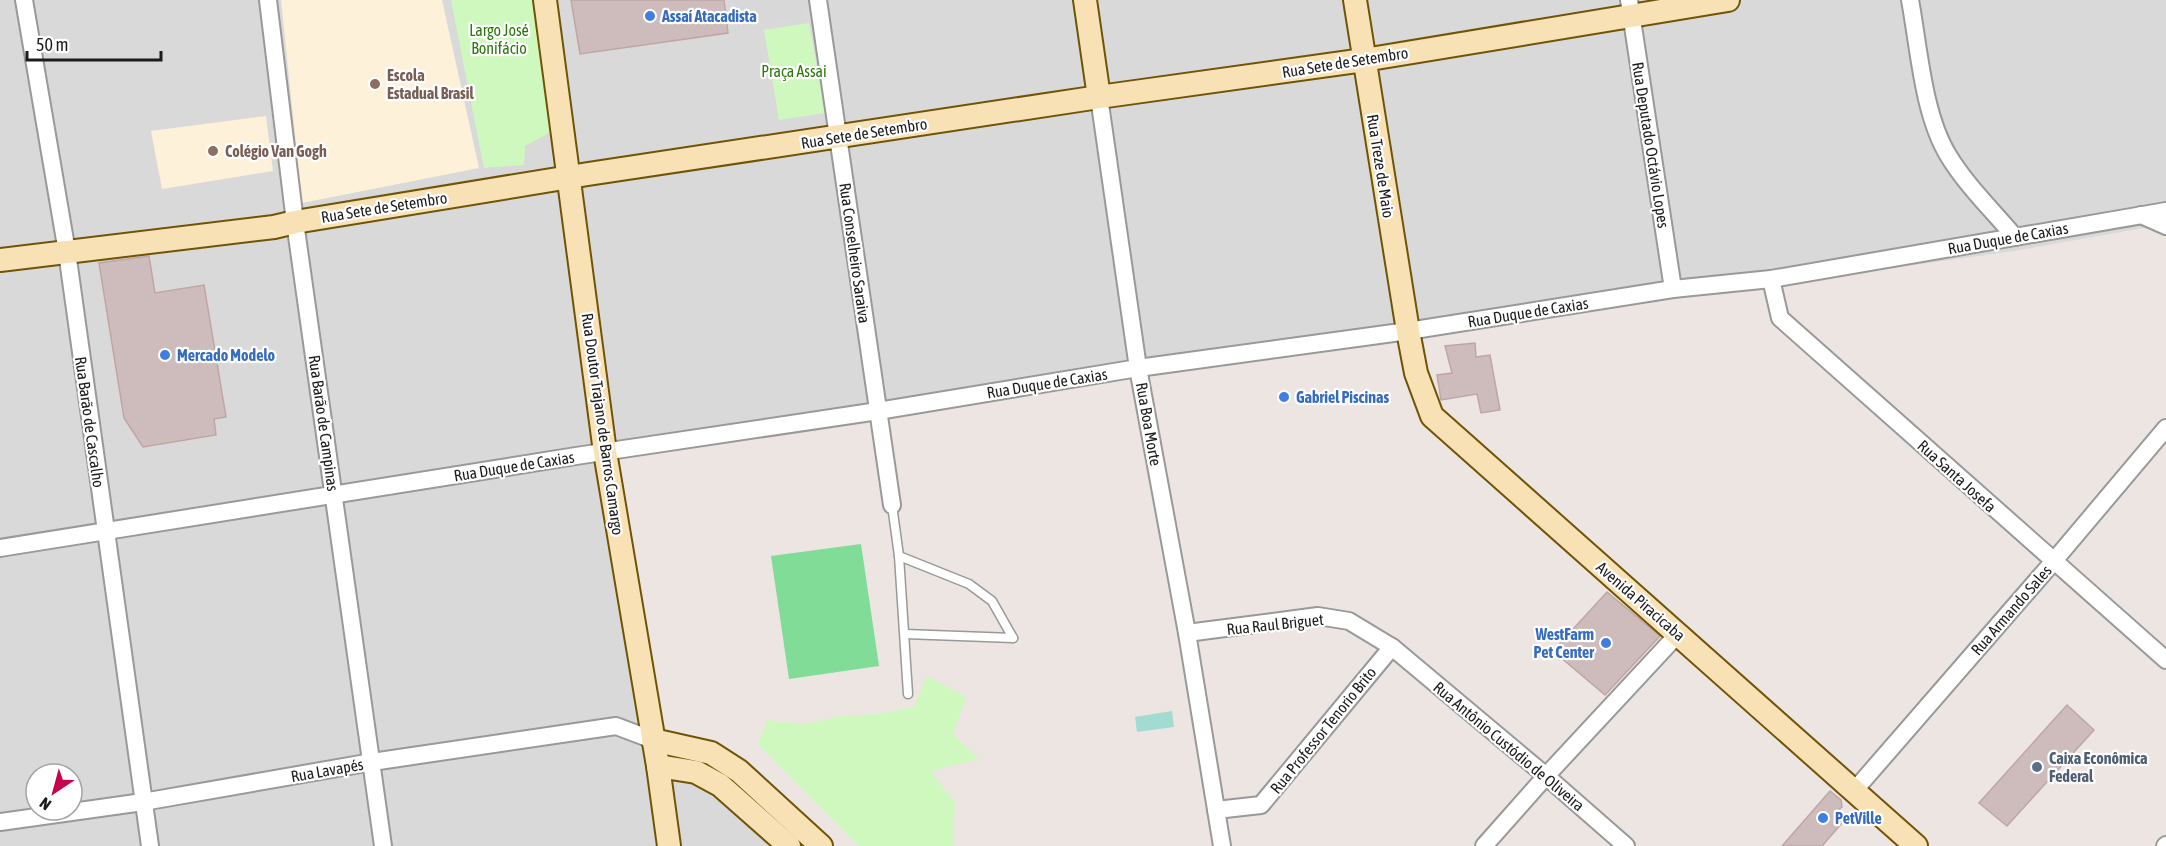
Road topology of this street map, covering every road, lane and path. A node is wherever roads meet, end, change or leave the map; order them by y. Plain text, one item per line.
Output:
1 (24, 0) edge
2 (268, 0) edge
3 (545, 0) edge
4 (818, 0) edge
5 (1085, 0) edge
6 (1355, 0) edge
7 (1728, 0) edge
8 (1910, 0) edge
9 (1630, 7) edge
10 (1364, 60) junction
11 (1099, 97) junction
12 (838, 137) junction
13 (568, 177) junction
14 (2166, 211) edge
15 (2141, 215) junction
16 (295, 222) junction
17 (2166, 226) edge
18 (2015, 237) junction
19 (67, 252) junction
20 (0, 260) edge
21 (1771, 279) junction
22 (1673, 289) junction
23 (1408, 331) junction
24 (1138, 368) junction
25 (878, 411) junction
26 (2166, 429) edge
27 (605, 452) junction
28 (334, 495) junction
29 (892, 505) joint
30 (105, 531) junction
31 (0, 548) edge
32 (899, 556) junction
33 (2054, 562) junction
34 (1187, 633) junction
35 (905, 634) junction
36 (1678, 634) junction
37 (1392, 647) junction
38 (2166, 660) edge
39 (908, 694) dead end
40 (653, 740) junction
41 (372, 762) junction
42 (658, 766) junction
43 (1546, 776) junction
44 (1854, 791) junction
45 (143, 802) junction
46 (1216, 810) junction
47 (0, 822) edge
48 (150, 846) edge
49 (383, 846) edge
50 (669, 846) edge
51 (789, 846) edge
52 (821, 846) edge
53 (1222, 846) edge
54 (1484, 846) edge
55 (1626, 846) edge
56 (1916, 846) edge

1 - 19 street, Rua Barão de Cascalho
2 - 16 street, Rua Barão de Campinas
3 - 13 main road, Rua Doutor Trajano de Barros Camargo
4 - 12 street, Rua Conselheiro Saraiva
5 - 11 main road, Rua Boa Morte
6 - 10 main road, Rua Treze de Maio
7 - 9 main road, Rua Sete de Setembro
8 - 18 street
9 - 10 main road, Rua Sete de Setembro
9 - 22 street, Rua Deputado Octávio Lopes
10 - 11 main road, Rua Sete de Setembro
10 - 23 main road, Rua Treze de Maio
11 - 12 main road, Rua Sete de Setembro
11 - 24 street, Rua Boa Morte
12 - 13 main road, Rua Sete de Setembro
12 - 25 street, Rua Conselheiro Saraiva
13 - 16 main road, Rua Sete de Setembro
13 - 27 main road, Rua Doutor Trajano de Barros Camargo
14 - 15 street, Rua Duque de Caxias
15 - 17 street
15 - 18 street, Rua Duque de Caxias
16 - 19 main road, Rua Sete de Setembro
16 - 28 street, Rua Barão de Campinas
18 - 21 street, Rua Duque de Caxias
19 - 20 main road, Rua Sete de Setembro
19 - 30 street, Rua Barão de Cascalho
21 - 22 street, Rua Duque de Caxias
21 - 33 street, Rua Santa Josefa
22 - 23 street, Rua Duque de Caxias
23 - 24 street, Rua Duque de Caxias
23 - 36 main road, Avenida Piracicaba
24 - 25 street, Rua Duque de Caxias
24 - 34 street, Rua Boa Morte
25 - 27 street, Rua Duque de Caxias
25 - 29 street, Rua Conselheiro Saraiva
26 - 33 street, Rua Armando Sales
27 - 28 street, Rua Duque de Caxias
27 - 40 main road, Rua Doutor Trajano de Barros Camargo
28 - 30 street, Rua Duque de Caxias
28 - 41 street, Rua Barão de Campinas
29 - 32 lane
30 - 31 street, Rua Duque de Caxias
30 - 45 street, Rua Barão de Cascalho
32 - 35 lane
32 - 35 lane
33 - 38 street, Rua Santa Josefa
33 - 44 street, Rua Armando Sales
34 - 37 street, Rua Raul Briguet
34 - 46 street, Rua Boa Morte
35 - 39 lane
36 - 43 street
36 - 44 main road, Avenida Piracicaba
37 - 43 street, Rua Antônio Custódio de Oliveira
37 - 46 street, Rua Professor Tenorio Brito
40 - 41 street, Rua Lavapés
40 - 42 main road, Rua Doutor Trajano de Barros Camargo
40 - 52 main road
41 - 45 street, Rua Lavapés
41 - 49 street, Rua Barão de Campinas
42 - 50 main road, Rua Doutor Trajano de Barros Camargo
42 - 51 main road
43 - 54 street
43 - 55 street, Rua Antônio Custódio de Oliveira
44 - 56 main road, Avenida Piracicaba
45 - 47 street, Rua Lavapés
45 - 48 street, Rua Barão de Cascalho
46 - 53 street, Rua Boa Morte

